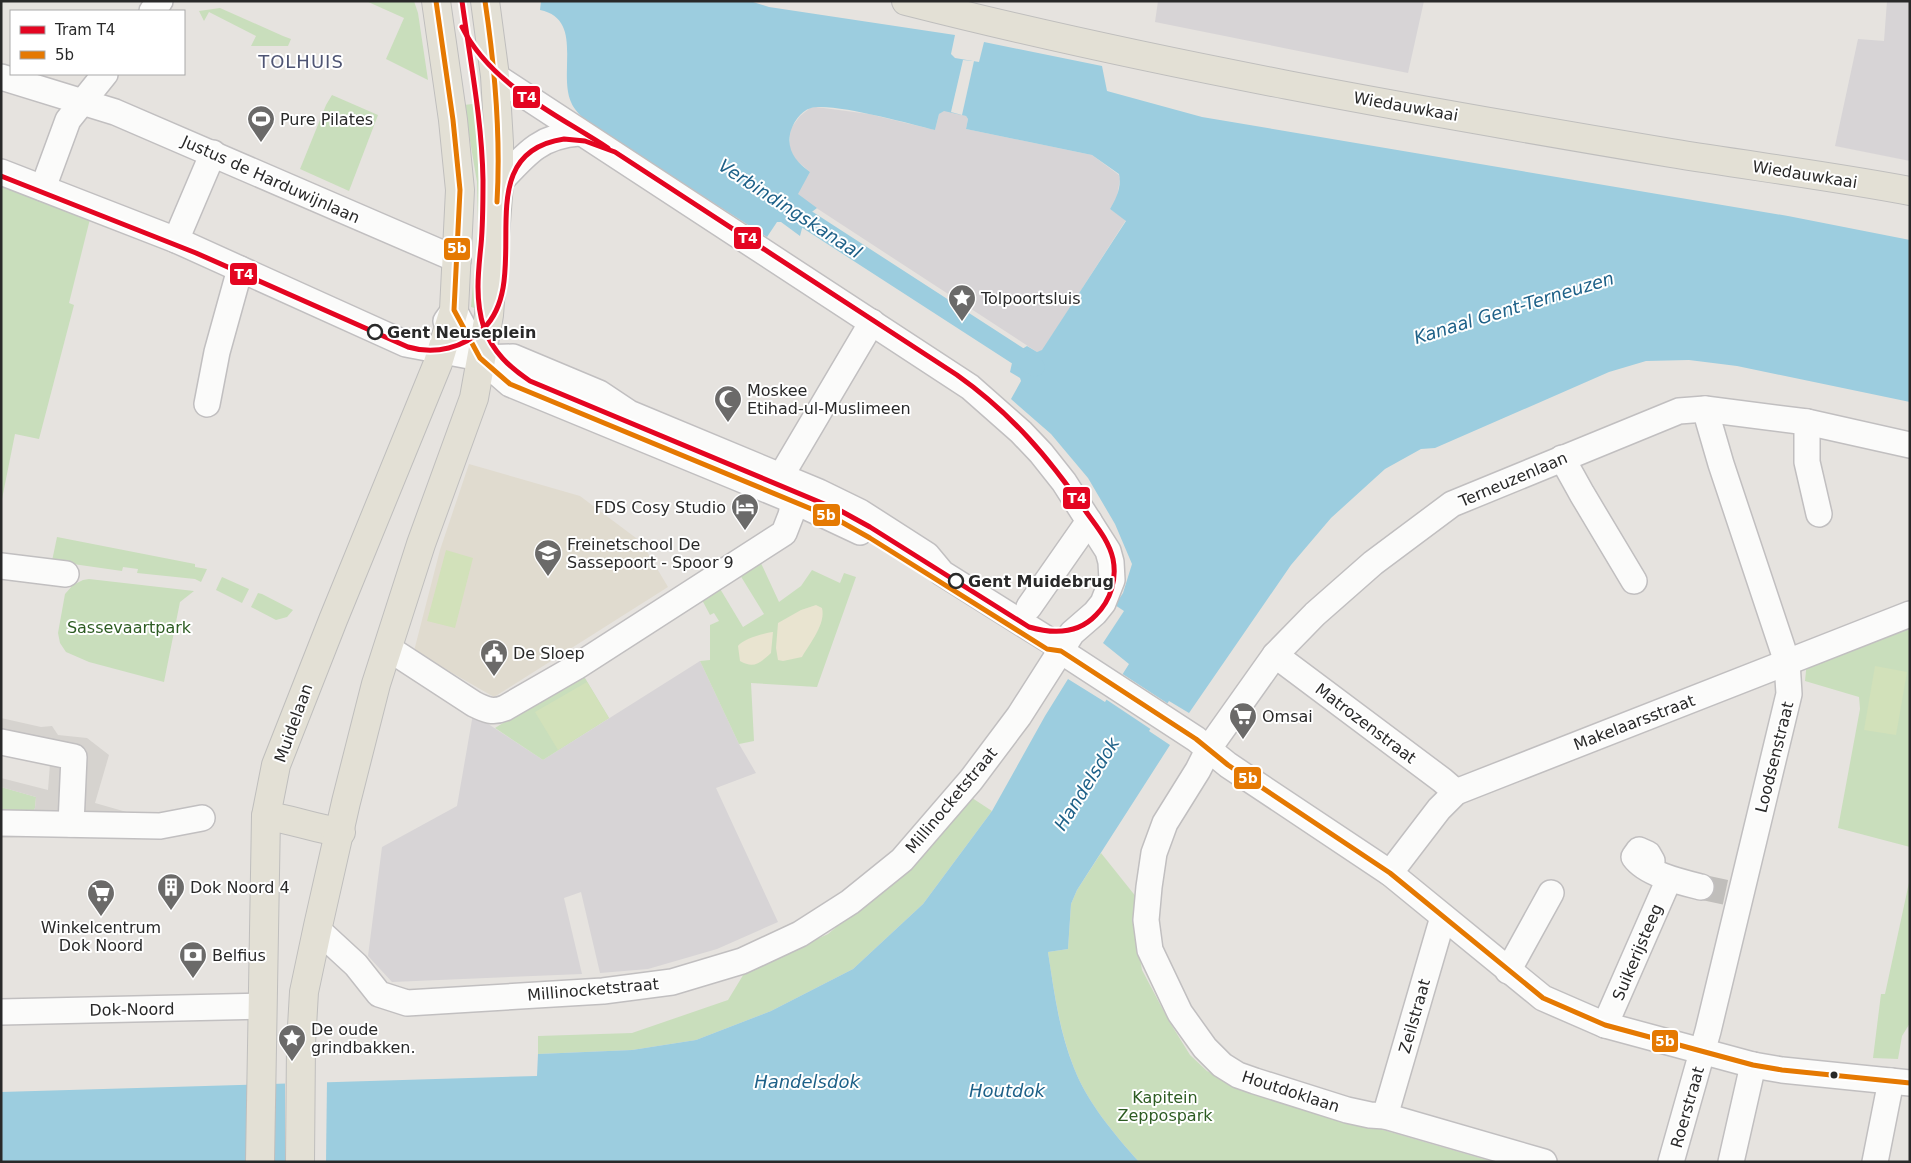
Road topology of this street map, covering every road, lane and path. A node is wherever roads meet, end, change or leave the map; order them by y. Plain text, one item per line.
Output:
1 (436, 1) edge
2 (485, 1) edge
3 (501, 1) edge
4 (906, 1) edge
5 (490, 39) junction
6 (104, 75) edge
7 (1, 76) edge
8 (494, 76) junction
9 (83, 103) junction
10 (579, 133) junction
11 (213, 153) junction
12 (1, 172) edge
13 (499, 183) junction
14 (43, 188) junction
15 (1910, 191) edge
16 (176, 240) junction
17 (458, 260) junction
18 (240, 268) junction
19 (454, 310) junction
20 (872, 322) junction
21 (434, 349) junction
22 (480, 358) junction
23 (207, 404) dead end
24 (1705, 408) junction
25 (1807, 422) junction
26 (1910, 445) edge
27 (1562, 458) junction
28 (783, 490) junction
29 (1819, 514) dead end
30 (1089, 521) junction
31 (1, 566) edge
32 (66, 574) dead end
33 (1634, 581) dead end
34 (1029, 607) dead end
35 (1910, 614) edge
36 (388, 648) junction
37 (1065, 654) junction
38 (1275, 654) junction
39 (1787, 662) junction
40 (1, 742) edge
41 (1209, 748) junction
42 (1456, 792) junction
43 (266, 816) junction
44 (202, 818) dead end
45 (1, 823) edge
46 (71, 824) junction
47 (341, 832) junction
48 (1390, 873) junction
49 (1701, 886) tunnel mouth
50 (1550, 893) dead end
51 (1443, 917) junction
52 (318, 930) junction
53 (1508, 971) junction
54 (262, 1006) junction
55 (1, 1012) edge
56 (1605, 1026) junction
57 (1702, 1051) junction
58 (1753, 1065) junction
59 (1900, 1082) edge
60 (1385, 1116) junction
61 (260, 1162) edge
62 (300, 1162) edge
63 (1544, 1162) edge
64 (1671, 1162) edge
65 (1731, 1162) edge
66 (1875, 1162) edge

1 - 17 main road, Muidelaan
2 - 5 main road
3 - 5 main road
4 - 15 main road, Wiedauwkaai
5 - 8 main road
6 - 9 street
7 - 9 street, Justus de Harduwijnlaan
8 - 10 street, Millinocketstraat
8 - 13 main road
9 - 11 street, Justus de Harduwijnlaan
9 - 14 street
10 - 13 street
10 - 20 street, Millinocketstraat
11 - 16 street
11 - 17 street, Justus de Harduwijnlaan
12 - 14 street
13 - 22 main road
14 - 16 street
16 - 18 street
17 - 19 main road, Muidelaan
18 - 21 street
18 - 23 street
19 - 21 main road, Muidelaan
19 - 22 street
20 - 28 street
20 - 30 street, Millinocketstraat
21 - 22 street
21 - 43 main road, Muidelaan
22 - 28 street
22 - 36 main road
24 - 25 street, Terneuzenlaan
24 - 27 street, Terneuzenlaan
24 - 39 street, Loodsenstraat
25 - 26 street, Terneuzenlaan
25 - 29 street
27 - 33 street
27 - 38 street, Terneuzenlaan
28 - 36 street
28 - 37 street
30 - 34 street
30 - 37 street, Millinocketstraat
31 - 32 street
35 - 39 street, Makelaarsstraat
36 - 47 main road
37 - 41 street
37 - 52 street, Millinocketstraat
38 - 41 street, Terneuzenlaan
38 - 42 street, Matrozenstraat
39 - 42 street, Makelaarsstraat
39 - 57 street, Loodsenstraat
40 - 46 street
41 - 48 street
41 - 60 street, Houtdoklaan
42 - 48 street, Makelaarsstraat
43 - 47 main road
43 - 54 main road, Muidelaan
44 - 46 street
45 - 46 street
47 - 52 main road
48 - 51 street
49 - 56 street, Suikerijsteeg
50 - 53 street
51 - 53 street
51 - 60 street, Zeilstraat
52 - 62 main road
53 - 56 street
54 - 55 street, Dok-Noord
54 - 61 main road, Muidelaan
56 - 57 street
57 - 58 street
57 - 64 street, Roerstraat
58 - 59 street
58 - 65 street
59 - 66 street
60 - 63 street, Houtdoklaan

